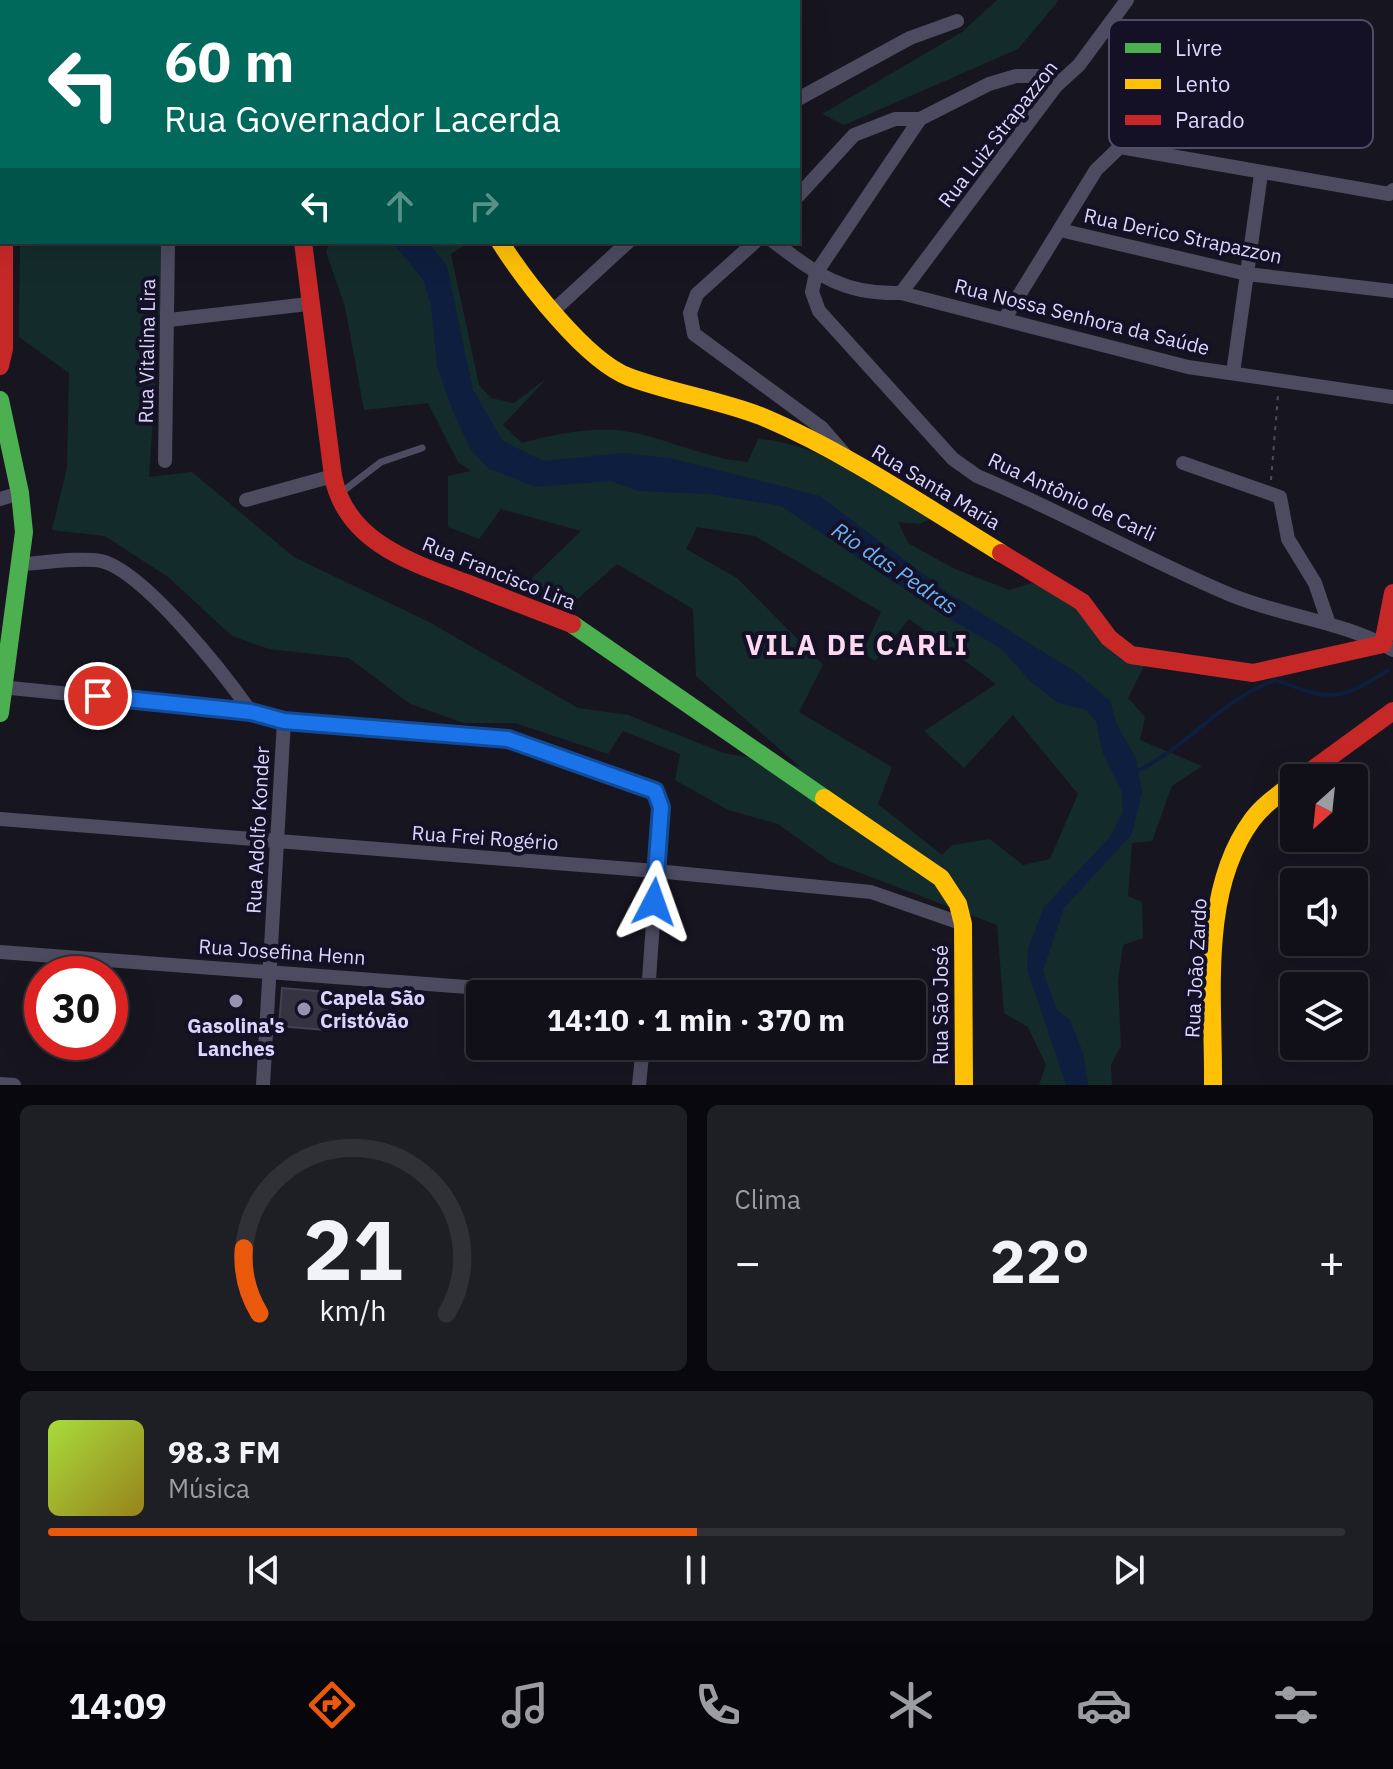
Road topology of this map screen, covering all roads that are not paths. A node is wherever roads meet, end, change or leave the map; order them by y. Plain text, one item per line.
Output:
1 (1127, 0) edge
2 (1112, 20) edge
3 (957, 21) dead end
4 (1109, 24) edge
5 (1056, 86) junction
6 (800, 98) edge
7 (920, 119) junction
8 (1119, 148) edge
9 (1125, 148) edge
10 (1261, 174) junction
11 (1393, 190) edge
12 (800, 194) edge
13 (1060, 230) junction
14 (4, 244) edge
15 (168, 244) edge
16 (303, 244) edge
17 (501, 244) edge
18 (626, 244) edge
19 (753, 244) edge
20 (777, 244) edge
21 (816, 273) junction
22 (1247, 274) junction
23 (1393, 291) edge
24 (901, 293) junction
25 (308, 304) junction
26 (553, 311) junction
27 (1005, 318) junction
28 (169, 320) junction
29 (0, 366) edge
30 (1233, 373) junction
31 (1393, 397) edge
32 (0, 400) edge
33 (422, 448) dead end
34 (165, 461) dead end
35 (1183, 463) dead end
36 (854, 464) junction
37 (333, 476) junction
38 (20, 493) junction
39 (337, 496) junction
40 (0, 499) edge
41 (246, 500) dead end
42 (21, 564) junction
43 (1393, 593) edge
44 (1329, 624) junction
45 (1388, 647) edge
46 (3, 687) edge
47 (1393, 711) edge
48 (251, 712) junction
49 (0, 713) edge
50 (284, 721) junction
51 (1320, 764) edge
52 (1280, 795) edge
53 (0, 819) edge
54 (277, 843) junction
55 (656, 871) junction
56 (963, 924) junction
57 (0, 952) edge
58 (272, 970) junction
59 (649, 980) edge
60 (466, 986) edge
61 (642, 1060) edge
62 (0, 1084) edge
63 (14, 1085) edge
64 (263, 1085) edge
65 (639, 1085) edge
66 (964, 1085) edge
67 (1213, 1085) edge

1 - 2 street, Rua Luiz Strapazzon
3 - 6 street
4 - 5 street, Rua Luiz Strapazzon
5 - 7 street
5 - 24 street, Rua Luiz Strapazzon
7 - 12 street
7 - 21 street
8 - 13 street
9 - 10 street
10 - 11 street
10 - 22 street
13 - 22 street, Rua Derico Strapazzon
13 - 27 street
14 - 29 street
15 - 28 street, Rua Vitalina Lira
16 - 25 street, Rua Francisco Lira
17 - 26 street, Rua Santa Maria
18 - 26 street
19 - 36 street
20 - 21 street, Rua Nossa Senhora da Saúde
21 - 24 street, Rua Nossa Senhora da Saúde
21 - 44 street, Rua Antônio de Carli
22 - 23 street, Rua Derico Strapazzon
22 - 30 street
24 - 27 street, Rua Nossa Senhora da Saúde
25 - 28 street
25 - 37 street, Rua Francisco Lira
26 - 36 street, Rua Santa Maria
27 - 30 street, Rua Nossa Senhora da Saúde
28 - 34 street, Rua Vitalina Lira
30 - 31 street, Rua Nossa Senhora da Saúde
32 - 38 street
33 - 39 lane
35 - 44 street
36 - 45 street, Rua Santa Maria
37 - 39 street, Rua Francisco Lira
37 - 41 street
38 - 40 street
38 - 42 street
39 - 56 street, Rua Francisco Lira
42 - 46 street
42 - 48 street
43 - 45 street
44 - 45 street, Rua Antônio de Carli
46 - 48 street
46 - 49 street
47 - 51 street
48 - 50 street
50 - 54 street, Rua Adolfo Konder
50 - 55 street
52 - 67 street, Rua João Zardo
53 - 54 street, Rua Frei Rogério
54 - 55 street, Rua Frei Rogério
54 - 58 street, Rua Adolfo Konder
55 - 56 street, Rua Frei Rogério
55 - 59 street
56 - 66 street, Rua São José
57 - 58 street, Rua Josefina Henn
58 - 60 street, Rua Josefina Henn
58 - 64 street, Rua Adolfo Konder
61 - 65 street
62 - 63 street

